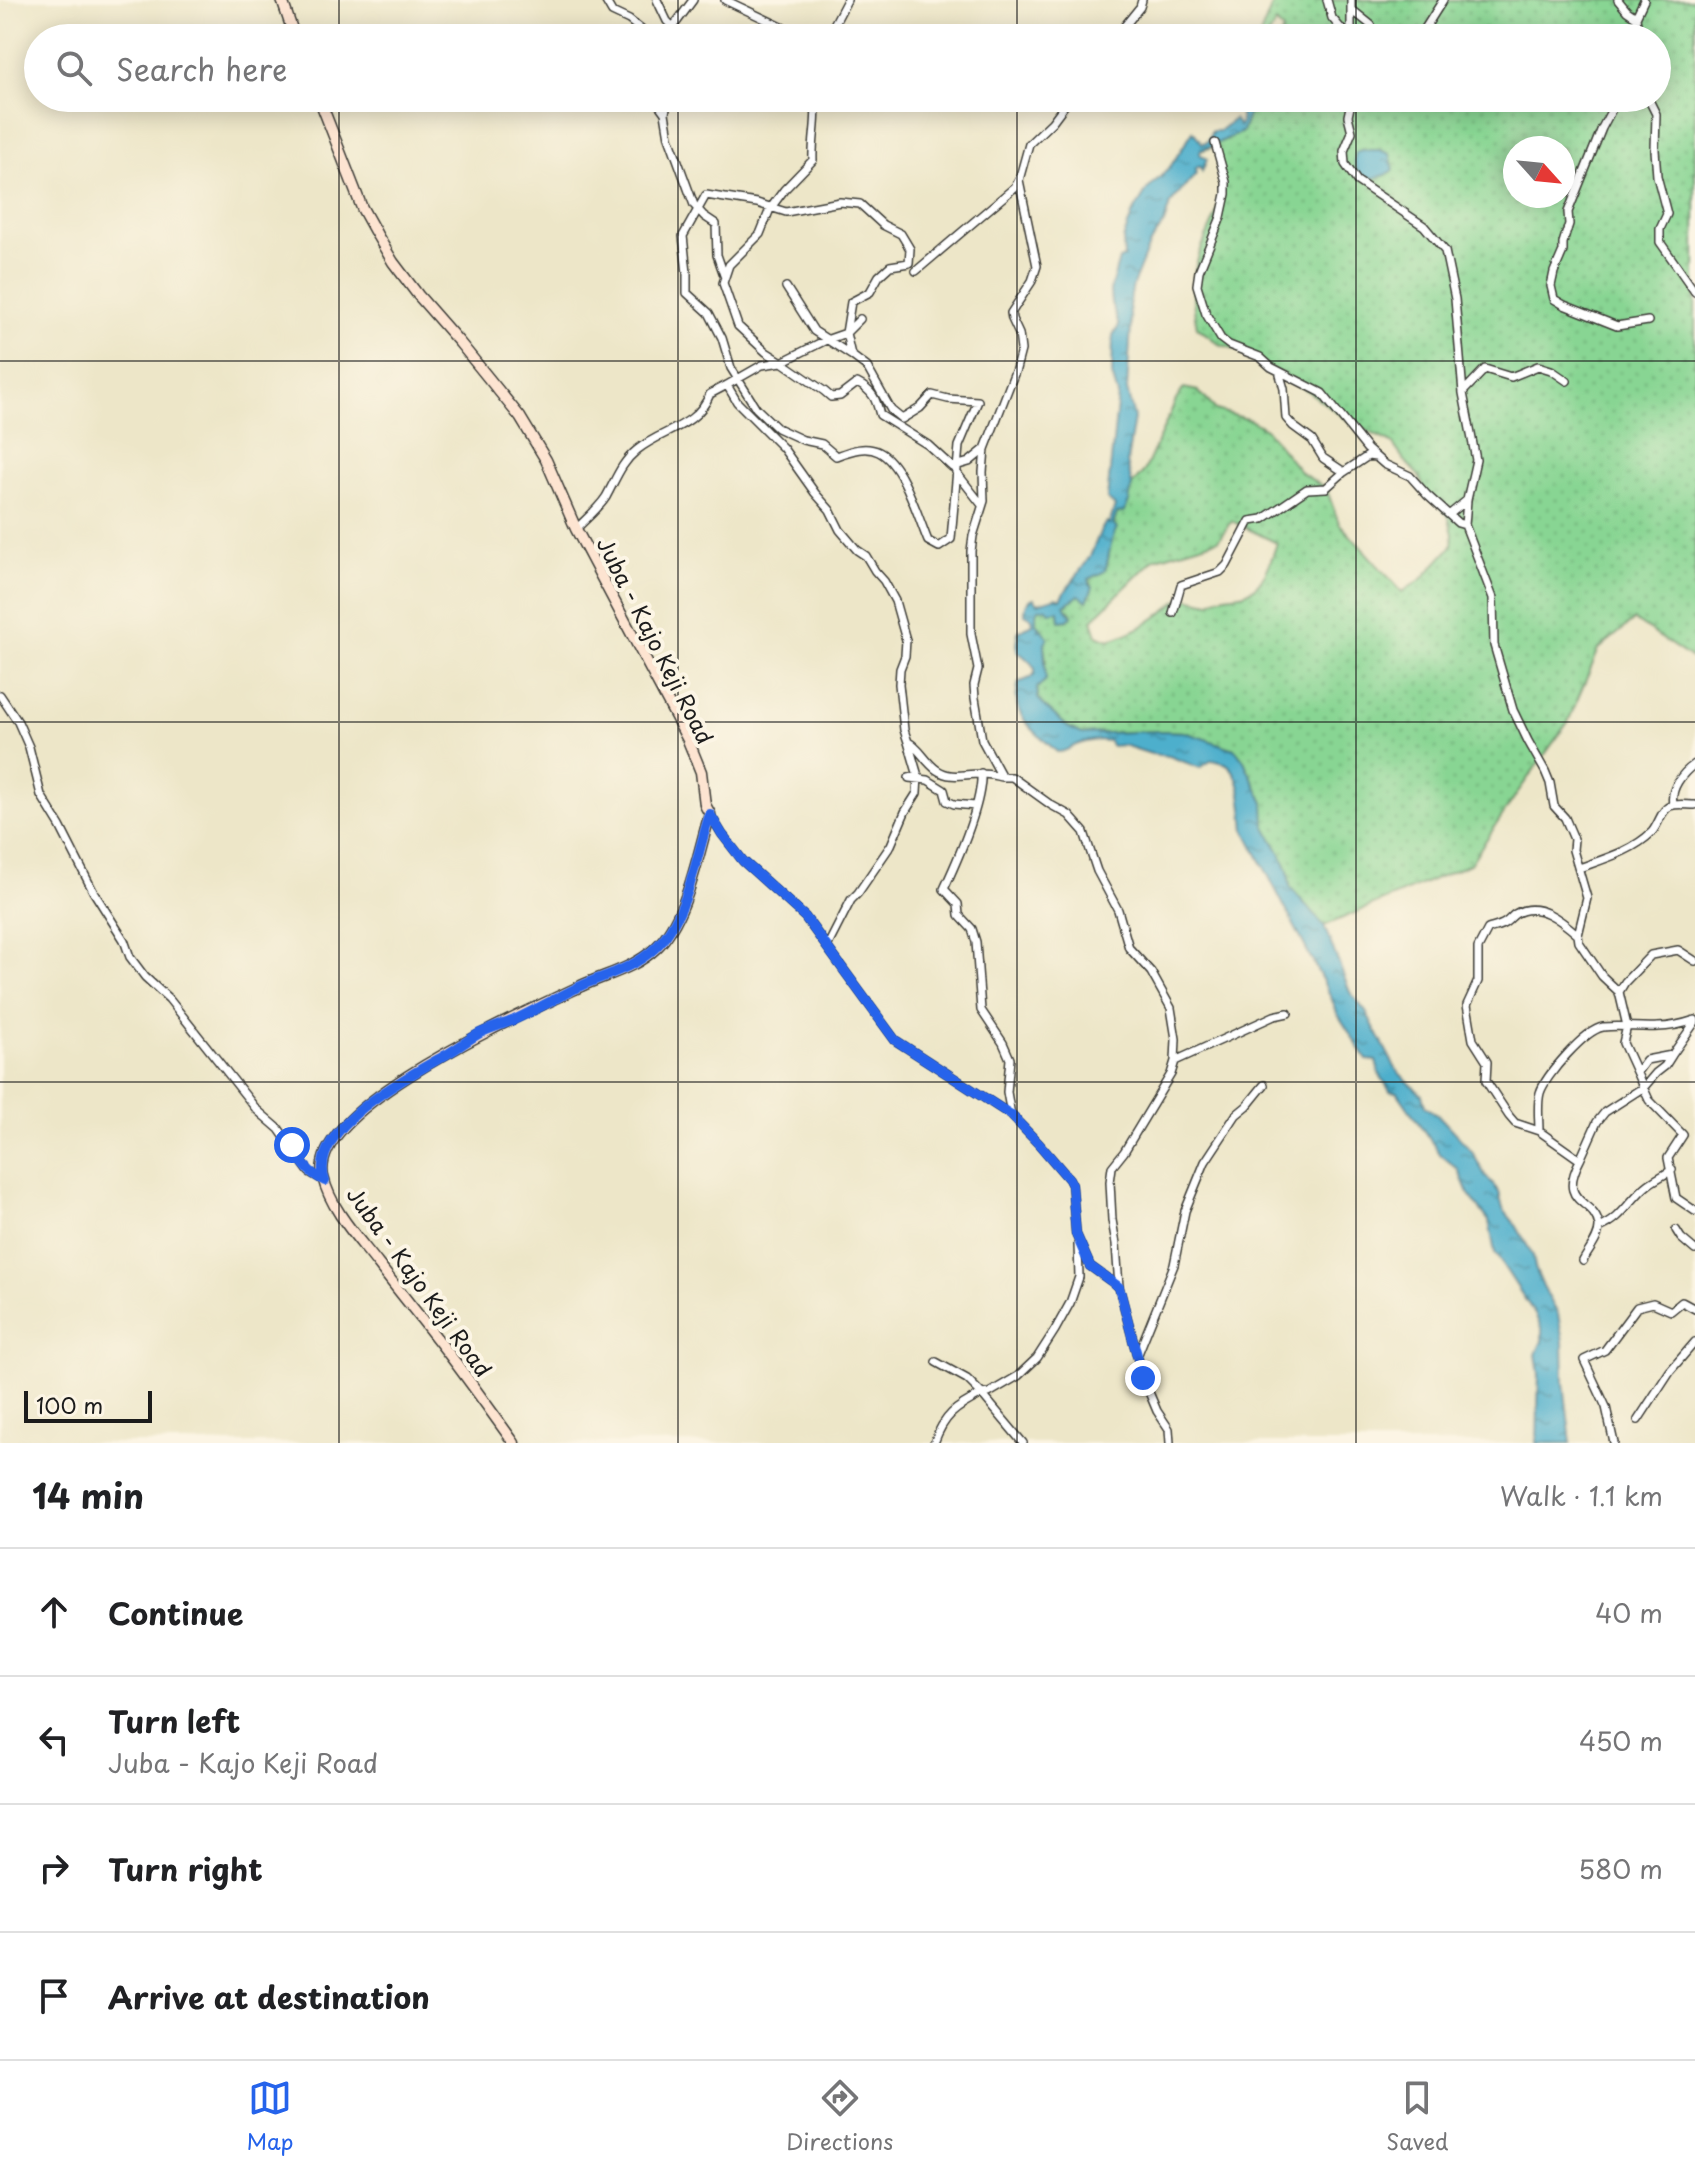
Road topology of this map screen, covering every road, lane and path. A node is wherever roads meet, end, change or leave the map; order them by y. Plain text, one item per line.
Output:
1 (282, 0) edge
2 (605, 0) edge
3 (657, 0) edge
4 (693, 0) edge
5 (725, 0) edge
6 (847, 0) edge
7 (1142, 0) edge
8 (1327, 0) edge
9 (1443, 0) edge
10 (1618, 0) edge
11 (1644, 0) edge
12 (1351, 4) edge
13 (1636, 17) junction
14 (290, 24) edge
15 (634, 24) edge
16 (670, 24) edge
17 (675, 24) edge
18 (776, 24) edge
19 (834, 24) edge
20 (1126, 24) edge
21 (1337, 24) edge
22 (1350, 24) edge
23 (1370, 24) edge
24 (1428, 24) edge
25 (1637, 24) edge
26 (324, 112) edge
27 (817, 112) edge
28 (1060, 112) edge
29 (1349, 112) edge
30 (1611, 112) edge
31 (1655, 112) edge
32 (665, 113) edge
33 (1215, 143) dead end
34 (1019, 180) junction
35 (916, 271) dead end
36 (724, 275) junction
37 (786, 287) dead end
38 (1695, 292) edge
39 (860, 319) dead end
40 (1648, 321) dead end
41 (846, 333) junction
42 (826, 340) junction
43 (851, 355) junction
44 (782, 362) junction
45 (1280, 375) dead end
46 (1567, 381) dead end
47 (727, 385) junction
48 (1463, 393) junction
49 (985, 449) junction
50 (1377, 458) junction
51 (952, 467) junction
52 (1344, 472) junction
53 (1467, 500) junction
54 (982, 505) junction
55 (1450, 514) junction
56 (1465, 525) junction
57 (576, 529) junction
58 (1173, 613) dead end
59 (0, 695) edge
60 (908, 742) junction
61 (1695, 764) edge
62 (981, 773) junction
63 (918, 776) junction
64 (1002, 777) junction
65 (1673, 804) junction
66 (1695, 805) edge
67 (975, 806) junction
68 (710, 814) junction
69 (1579, 868) junction
70 (1578, 935) junction
71 (827, 947) junction
72 (1695, 961) edge
73 (1619, 992) junction
74 (1288, 1013) dead end
75 (1695, 1021) edge
76 (1627, 1026) junction
77 (1672, 1055) junction
78 (1175, 1061) junction
79 (1637, 1072) junction
80 (1264, 1085) dead end
81 (1644, 1087) junction
82 (1011, 1115) junction
83 (1539, 1131) junction
84 (1580, 1160) junction
85 (1672, 1170) junction
86 (325, 1181) junction
87 (1695, 1211) edge
88 (1599, 1228) junction
89 (1676, 1230) dead end
90 (1076, 1234) junction
91 (1695, 1250) edge
92 (1583, 1261) dead end
93 (1119, 1287) junction
94 (1695, 1309) edge
95 (1695, 1342) edge
96 (1138, 1354) junction
97 (936, 1362) dead end
98 (982, 1394) junction
99 (1638, 1420) dead end
100 (514, 1443) edge
101 (934, 1443) edge
102 (1023, 1443) edge
103 (1170, 1443) edge
104 (1614, 1443) edge

1 - 14 main road
2 - 15 street
3 - 16 street
4 - 17 street
5 - 18 street
6 - 19 street
7 - 20 street
8 - 21 street
9 - 24 street
10 - 13 street
11 - 13 street
12 - 22 street
12 - 23 street
13 - 25 street
26 - 57 main road, Juba - Kajo Keji Road
27 - 36 street
28 - 34 street
29 - 48 street
30 - 40 street
31 - 38 street
32 - 36 street
33 - 50 street
34 - 35 street
34 - 49 street
36 - 44 street
37 - 42 street
39 - 41 street
41 - 42 street
41 - 43 street
41 - 43 street
42 - 43 street
42 - 44 street
44 - 47 street
44 - 51 street
45 - 52 street
46 - 48 street
47 - 57 street
47 - 60 street
48 - 53 street
49 - 51 street
49 - 54 street
50 - 52 street
50 - 55 street
51 - 54 street
52 - 58 street
53 - 55 street
53 - 56 street
54 - 64 street
55 - 56 street
56 - 69 street
57 - 68 main road, Juba - Kajo Keji Road
59 - 86 street
60 - 62 street
60 - 63 street
61 - 65 street
62 - 64 street
62 - 67 street
63 - 67 street
63 - 71 street
64 - 78 street
65 - 66 street
65 - 69 street
67 - 82 street
68 - 71 street
68 - 86 main road, Juba - Kajo Keji Road
69 - 70 street
70 - 73 street
70 - 83 street
71 - 82 street
72 - 73 street
73 - 76 street
74 - 78 street
75 - 76 street
75 - 77 street
76 - 79 street
76 - 83 street
77 - 79 street
77 - 81 street
78 - 93 street
79 - 81 street
80 - 96 street
81 - 84 street
81 - 85 street
82 - 90 street
83 - 84 street
84 - 88 street
85 - 87 street
85 - 88 street
86 - 100 main road, Juba - Kajo Keji Road
88 - 92 street
89 - 91 street
90 - 93 street
90 - 98 street
93 - 96 street
94 - 104 street
95 - 99 street
96 - 103 street
97 - 98 street
98 - 101 street
98 - 102 street

